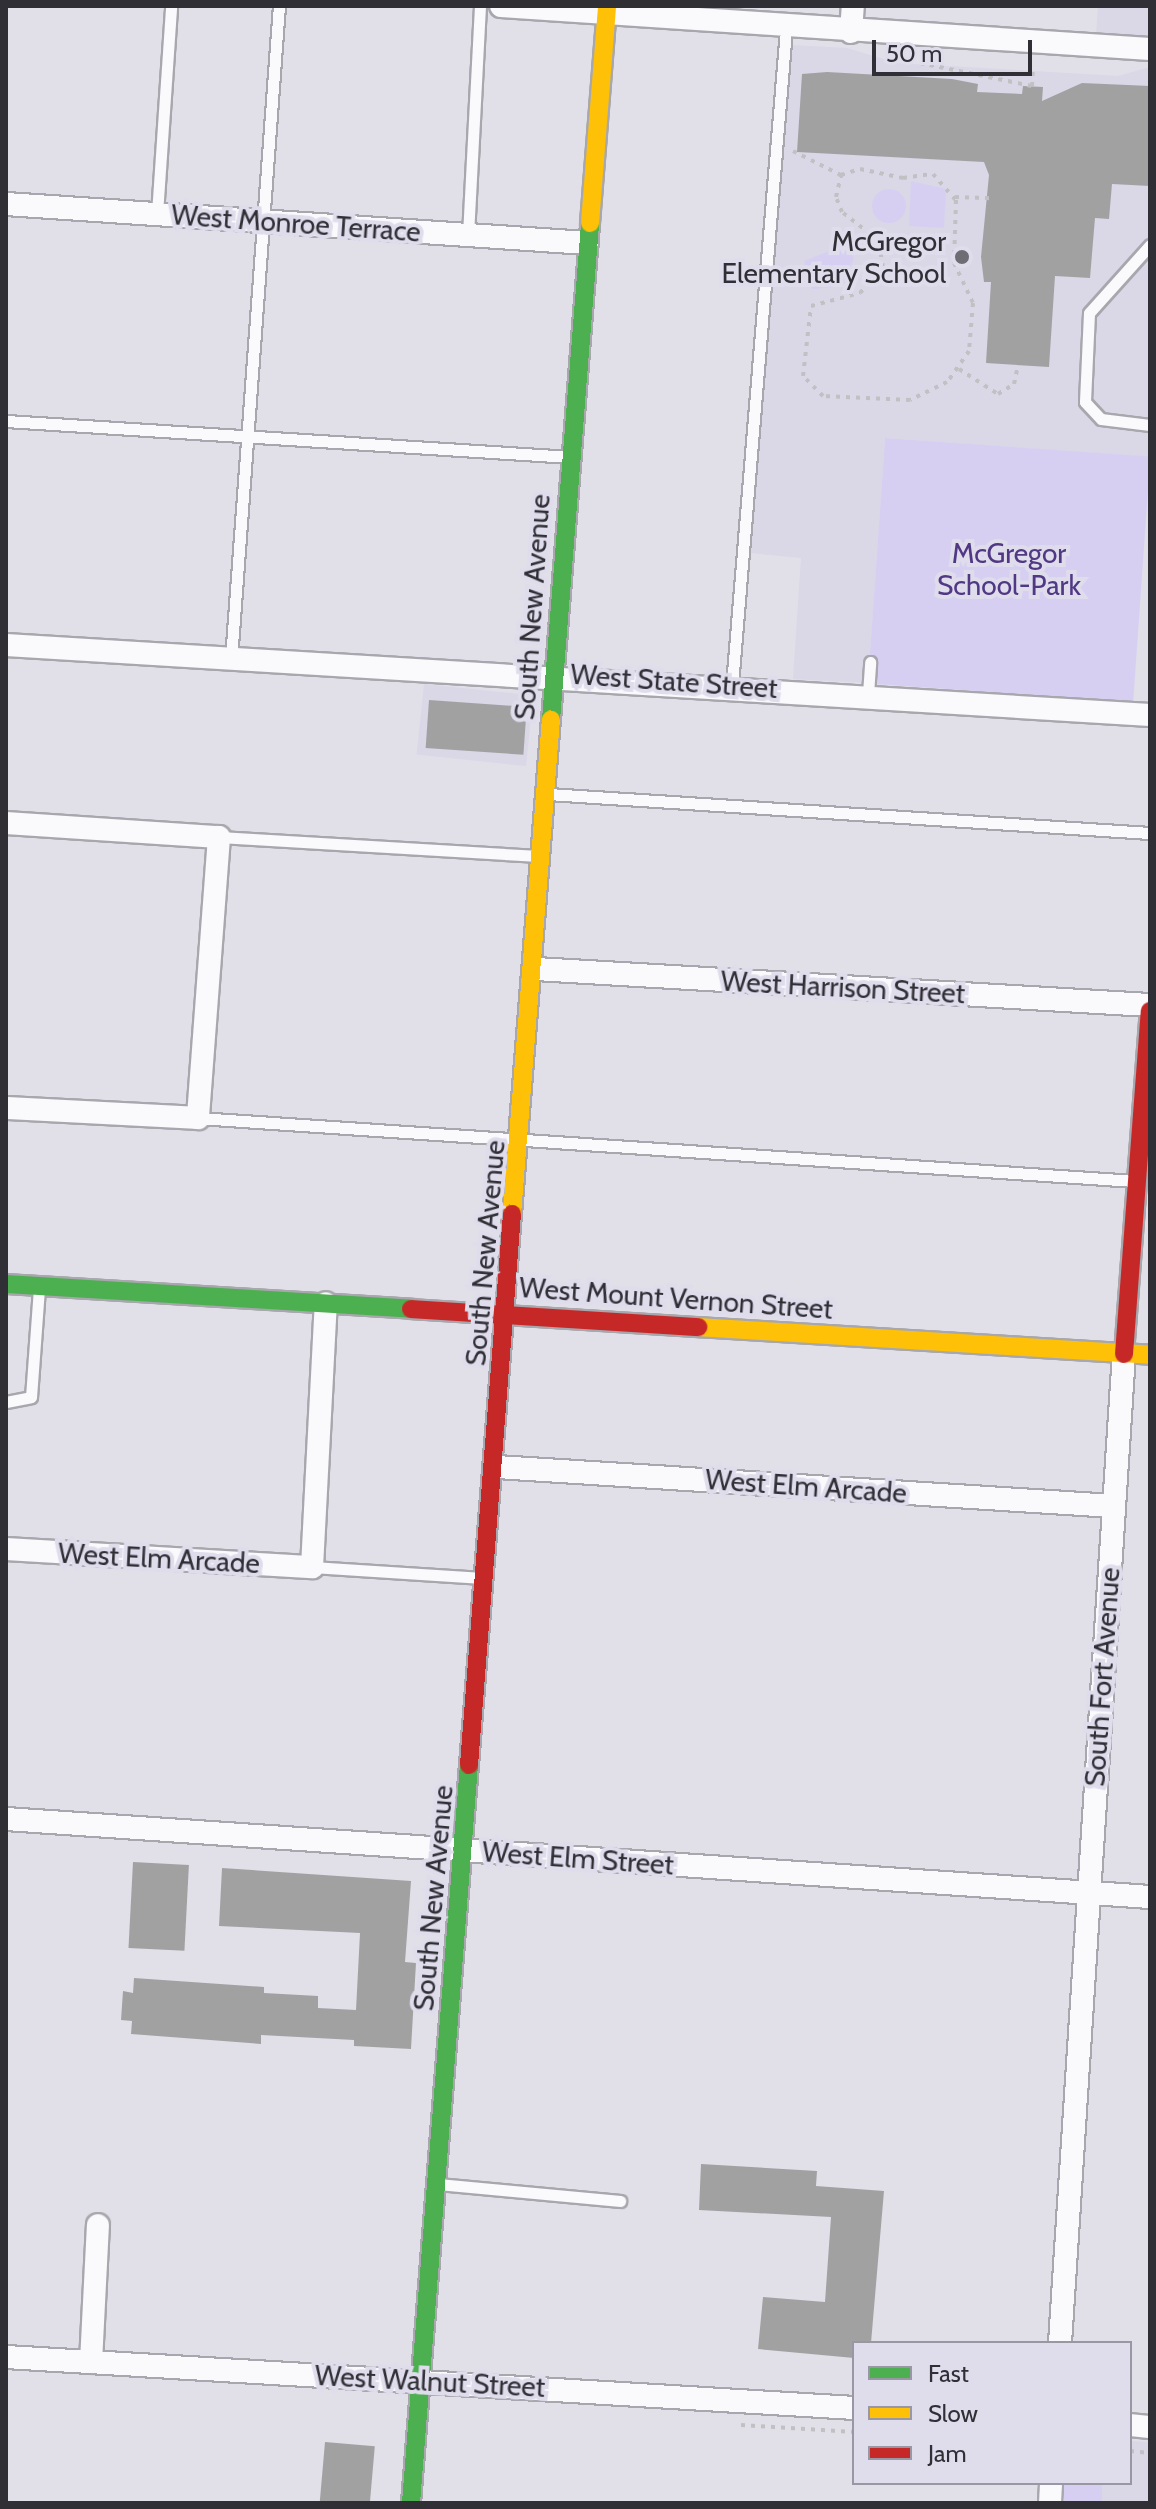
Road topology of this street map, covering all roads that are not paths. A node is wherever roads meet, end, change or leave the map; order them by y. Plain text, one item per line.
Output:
1 (171, 6) edge
2 (279, 6) edge
3 (480, 6) edge
4 (501, 6) edge
5 (853, 6) edge
6 (606, 11) edge
7 (786, 29) junction
8 (851, 32) junction
9 (1150, 49) edge
10 (6, 204) edge
11 (157, 214) junction
12 (265, 221) junction
13 (468, 235) junction
14 (587, 243) junction
15 (1150, 245) edge
16 (6, 421) edge
17 (1150, 425) edge
18 (250, 434) junction
19 (571, 457) junction
20 (6, 645) edge
21 (231, 659) junction
22 (870, 662) dead end
23 (555, 673) junction
24 (732, 685) junction
25 (868, 694) junction
26 (1150, 715) edge
27 (547, 794) junction
28 (6, 823) edge
29 (1150, 833) edge
30 (219, 837) junction
31 (543, 857) junction
32 (536, 969) junction
33 (1150, 1005) edge
34 (1150, 1011) edge
35 (6, 1108) edge
36 (198, 1118) junction
37 (521, 1144) junction
38 (1137, 1181) junction
39 (6, 1284) edge
40 (39, 1286) junction
41 (326, 1303) junction
42 (506, 1316) junction
43 (1124, 1354) junction
44 (1150, 1355) edge
45 (6, 1402) edge
46 (497, 1467) junction
47 (1114, 1506) junction
48 (6, 1549) edge
49 (312, 1567) junction
50 (488, 1578) junction
51 (6, 1819) edge
52 (465, 1850) junction
53 (1087, 1893) junction
54 (1150, 1897) edge
55 (437, 2183) junction
56 (620, 2201) dead end
57 (98, 2225) dead end
58 (1060, 2341) edge
59 (6, 2357) edge
60 (91, 2362) junction
61 (421, 2381) junction
62 (852, 2408) edge
63 (411, 2503) edge

1 - 11 lane
2 - 12 lane
3 - 13 lane
4 - 6 street
5 - 8 street
6 - 7 street
6 - 14 street, South New Avenue
7 - 8 street
7 - 24 lane
8 - 9 street
10 - 11 street, West Monroe Terrace
11 - 12 street, West Monroe Terrace
12 - 13 street, West Monroe Terrace
12 - 18 lane
13 - 14 street, West Monroe Terrace
14 - 19 street, South New Avenue
15 - 17 lane
16 - 18 lane
18 - 19 lane
18 - 21 lane
19 - 23 street, South New Avenue
20 - 21 street, West State Street
21 - 23 street, West State Street
22 - 25 lane
23 - 24 street, West State Street
23 - 27 street, South New Avenue
24 - 25 street, West State Street
25 - 26 street, West State Street
27 - 29 lane
27 - 31 street, South New Avenue
28 - 30 street
30 - 31 lane
30 - 36 street
31 - 32 street, South New Avenue
32 - 33 street, West Harrison Street
32 - 37 street, South New Avenue
34 - 38 street, South Fort Avenue
35 - 36 street
36 - 37 lane
37 - 38 lane
37 - 42 street, South New Avenue
38 - 43 street, South Fort Avenue
39 - 40 street, West Mount Vernon Street
40 - 41 street, West Mount Vernon Street
40 - 45 lane
41 - 42 street, West Mount Vernon Street
41 - 49 street
42 - 43 street, West Mount Vernon Street
42 - 46 street, South New Avenue
43 - 44 street, West Mount Vernon Street
43 - 47 street, South Fort Avenue
46 - 47 street, West Elm Arcade
46 - 50 street, South New Avenue
47 - 53 street, South Fort Avenue
48 - 49 street, West Elm Arcade
49 - 50 lane
50 - 52 street, South New Avenue
51 - 52 street, West Elm Street
52 - 53 street, West Elm Street
52 - 55 street, South New Avenue
53 - 54 street, West Elm Street
53 - 58 street, South Fort Avenue
55 - 56 lane
55 - 61 street, South New Avenue
57 - 60 street
59 - 60 street, West Walnut Street
60 - 61 street, West Walnut Street
61 - 62 street, West Walnut Street
61 - 63 street, South New Avenue

